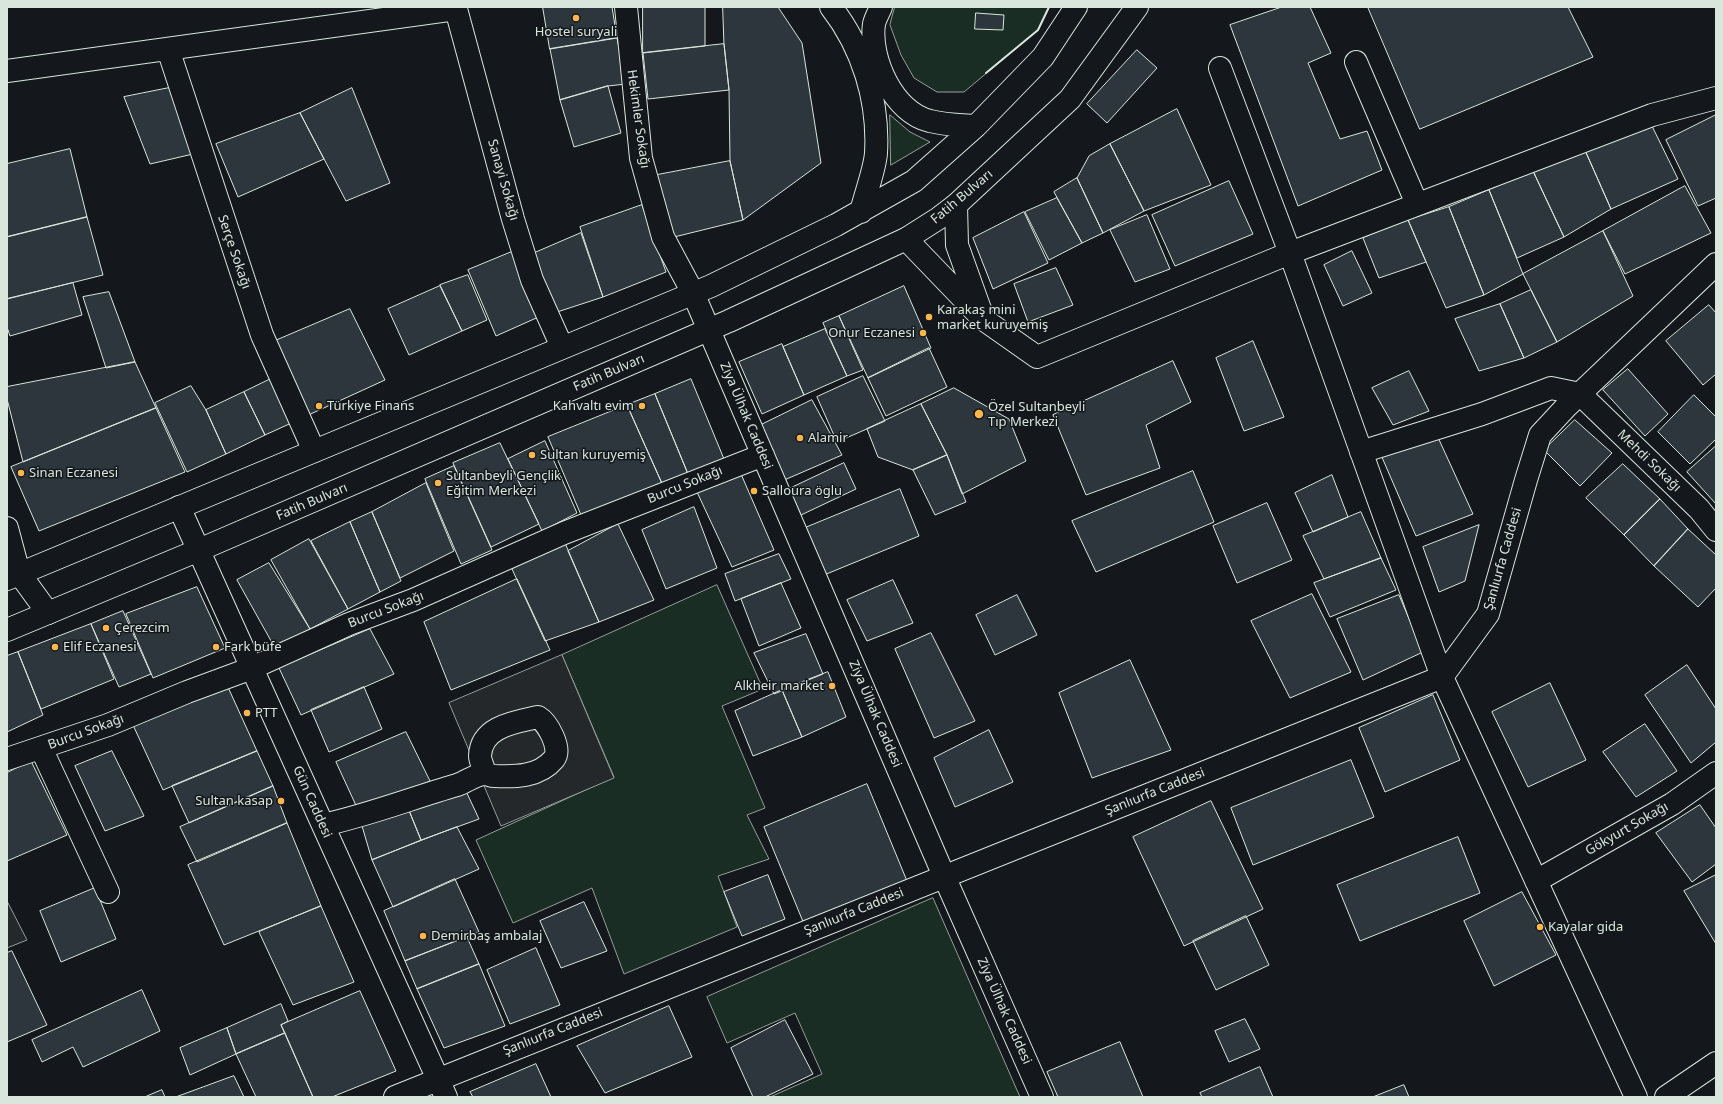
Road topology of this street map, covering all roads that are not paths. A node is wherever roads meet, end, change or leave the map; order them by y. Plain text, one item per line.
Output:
1 (626, 7) edge
2 (831, 7) edge
3 (881, 7) edge
4 (1076, 7) edge
5 (1136, 8) edge
6 (168, 49) junction
7 (1356, 62) dead end
8 (1220, 68) dead end
9 (7, 71) edge
10 (1716, 98) edge
11 (976, 126) junction
12 (1417, 204) junction
13 (956, 205) junction
14 (861, 212) junction
15 (906, 239) junction
16 (1290, 253) junction
17 (1716, 264) edge
18 (693, 293) junction
19 (983, 318) junction
20 (709, 330) junction
21 (562, 347) junction
22 (1580, 394) junction
23 (314, 451) junction
24 (1361, 452) junction
25 (763, 455) junction
26 (180, 507) junction
27 (7, 528) edge
28 (1716, 530) edge
29 (199, 550) junction
30 (13, 576) edge
31 (48, 613) junction
32 (7, 630) edge
33 (252, 668) junction
34 (1442, 677) junction
35 (41, 748) junction
36 (7, 759) edge
37 (1716, 773) edge
38 (485, 774) dead end
39 (323, 825) junction
40 (944, 876) junction
41 (1536, 881) junction
42 (108, 892) dead end
43 (1716, 1063) edge
44 (442, 1088) edge
45 (395, 1097) edge
46 (1042, 1097) edge
47 (1636, 1097) edge
48 (1666, 1097) edge

1 - 18 street, Hekimler Sokağı
2 - 14 street
3 - 11 street
4 - 11 street
5 - 13 street, Fatih Bulvarı
6 - 9 street
6 - 21 street, Sanayi Sokağı
6 - 23 street, Serçe Sokağı
7 - 12 street
8 - 16 street
10 - 12 street
11 - 14 street
12 - 16 street
13 - 15 street, Fatih Bulvarı
13 - 19 street
14 - 18 street
15 - 19 street
15 - 20 street, Fatih Bulvarı
16 - 19 street
16 - 24 street
17 - 22 street, Şanlıurfa Caddesi
18 - 20 street, Hekimler Sokağı
18 - 21 street
20 - 25 street, Ziya Ülhak Caddesi
20 - 29 street, Fatih Bulvarı
21 - 23 street
22 - 24 street
22 - 28 street, Mehdi Sokağı
22 - 34 street, Şanlıurfa Caddesi
23 - 26 street
24 - 34 street
25 - 33 street, Burcu Sokağı
25 - 40 street, Ziya Ülhak Caddesi
26 - 29 street, Gün Caddesi
26 - 30 street
27 - 30 street
29 - 31 street, Fatih Bulvarı
29 - 33 street, Gün Caddesi
30 - 31 street
31 - 32 street, Fatih Bulvarı
33 - 35 street, Burcu Sokağı
33 - 39 street, Gün Caddesi
34 - 40 street, Şanlıurfa Caddesi
34 - 41 street
35 - 36 street, Burcu Sokağı
35 - 42 street
37 - 41 street, Gökyurt Sokağı
38 - 39 street
39 - 44 street, Gün Caddesi
40 - 44 street, Şanlıurfa Caddesi
40 - 46 street, Ziya Ülhak Caddesi
41 - 47 street
43 - 48 street
44 - 45 street, Şanlıurfa Caddesi

